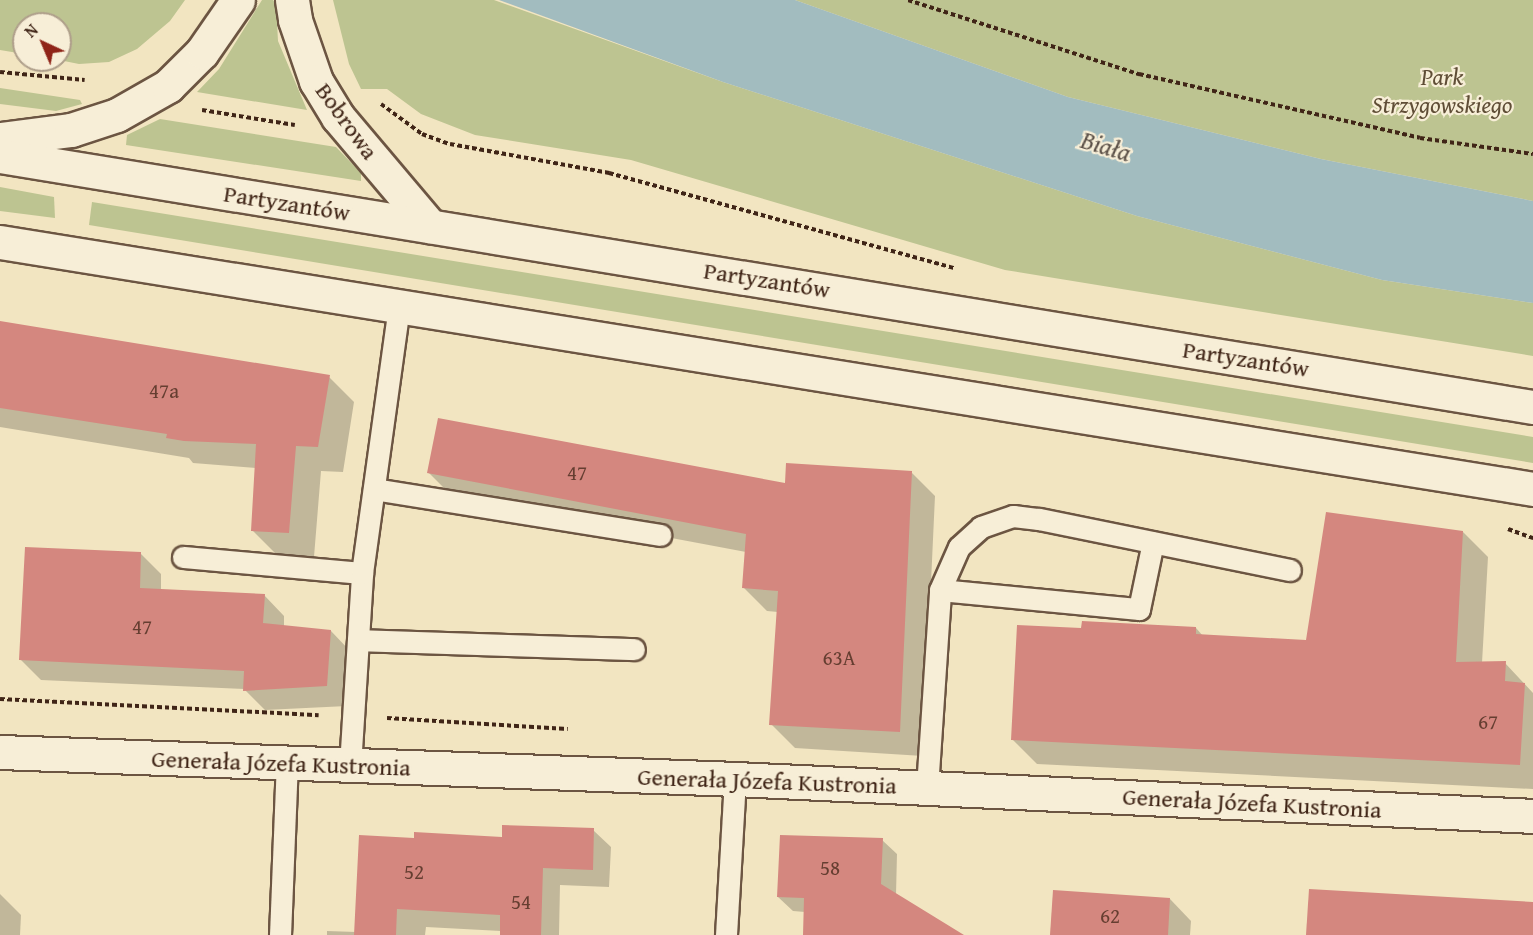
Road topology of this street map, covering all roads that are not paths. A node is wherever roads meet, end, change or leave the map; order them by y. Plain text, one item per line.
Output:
1 (238, 0) edge
2 (292, 0) edge
3 (0, 139) edge
4 (0, 156) edge
5 (430, 226) junction
6 (0, 242) edge
7 (399, 306) junction
8 (1533, 407) edge
9 (374, 489) junction
10 (1533, 489) edge
11 (660, 535) dead end
12 (1153, 543) junction
13 (183, 557) dead end
14 (1290, 570) dead end
15 (362, 573) junction
16 (940, 590) junction
17 (358, 640) junction
18 (634, 649) dead end
19 (0, 752) edge
20 (287, 763) junction
21 (350, 766) junction
22 (735, 779) junction
23 (927, 788) junction
24 (1533, 816) edge
25 (280, 935) edge
26 (726, 935) edge

1 - 3 main road
2 - 5 main road, Bobrowa
4 - 5 main road, Partyzantów
5 - 8 main road, Partyzantów
6 - 7 main road
7 - 9 lane
7 - 10 main road
9 - 11 lane
9 - 15 lane
12 - 14 lane
12 - 16 lane
12 - 16 lane
13 - 15 lane
15 - 17 lane
16 - 23 lane
17 - 18 lane
17 - 21 lane
19 - 20 main road, Generała Józefa Kustronia
20 - 21 main road, Generała Józefa Kustronia
20 - 25 lane
21 - 22 main road, Generała Józefa Kustronia
22 - 23 main road, Generała Józefa Kustronia
22 - 26 lane
23 - 24 main road, Generała Józefa Kustronia

